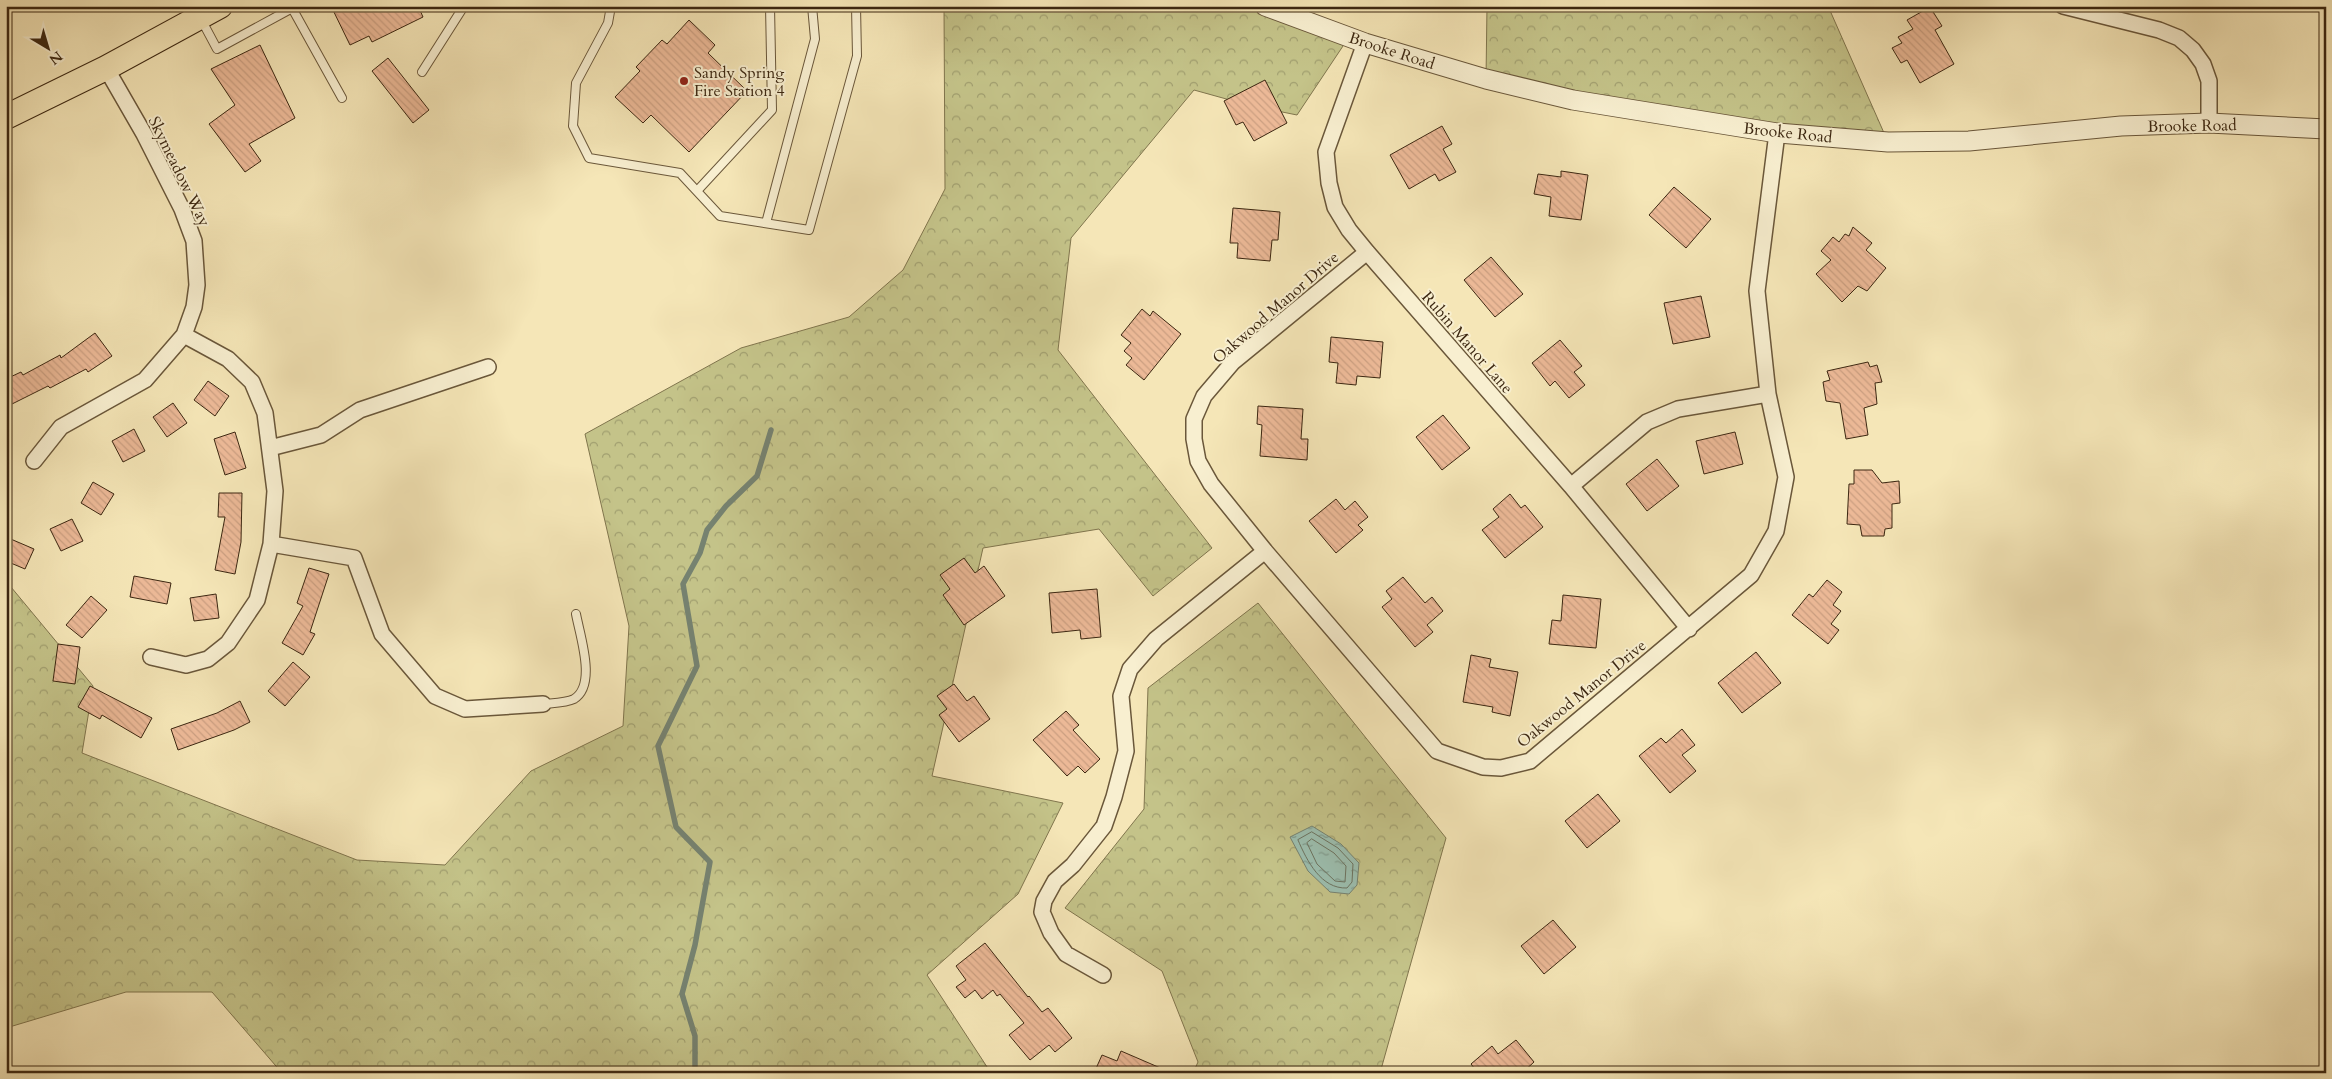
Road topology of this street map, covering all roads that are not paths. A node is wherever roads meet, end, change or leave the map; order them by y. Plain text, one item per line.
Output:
1 (464, 6) edge
2 (611, 6) edge
3 (770, 6) edge
4 (812, 6) edge
5 (856, 6) edge
6 (1265, 6) edge
7 (2063, 6) edge
8 (294, 7) edge
9 (210, 12) edge
10 (1365, 42) junction
11 (106, 68) junction
12 (422, 72) dead end
13 (342, 98) dead end
14 (6, 117) edge
15 (2208, 123) junction
16 (2326, 129) edge
17 (1777, 133) junction
18 (697, 191) junction
19 (766, 223) junction
20 (1366, 252) junction
21 (184, 335) junction
22 (488, 368) dead end
23 (1768, 394) junction
24 (270, 448) junction
25 (34, 461) dead end
26 (1571, 486) junction
27 (271, 544) junction
28 (1265, 550) junction
29 (576, 614) dead end
30 (1689, 629) junction
31 (151, 657) dead end
32 (543, 704) joint
33 (1103, 974) dead end

1 - 12 lane
2 - 18 lane
3 - 18 lane
4 - 19 lane
5 - 19 lane
6 - 10 street, Brooke Road
7 - 15 street
8 - 9 lane
8 - 13 lane
9 - 11 main road
10 - 17 street, Brooke Road
10 - 20 street, Rubin Manor Lane
11 - 14 main road
11 - 21 street, Skymeadow Way
15 - 16 street, Brooke Road
15 - 17 street, Brooke Road
17 - 23 street, Oakwood Manor Drive
18 - 19 lane
20 - 26 street, Rubin Manor Lane
20 - 28 street, Oakwood Manor Drive
21 - 24 street
21 - 25 street, Skymeadow Way
22 - 24 street
23 - 26 street
23 - 30 street, Oakwood Manor Drive
24 - 27 street
26 - 30 street, Rubin Manor Lane
27 - 31 street
27 - 32 street
28 - 30 street, Oakwood Manor Drive
28 - 33 street
29 - 32 lane

